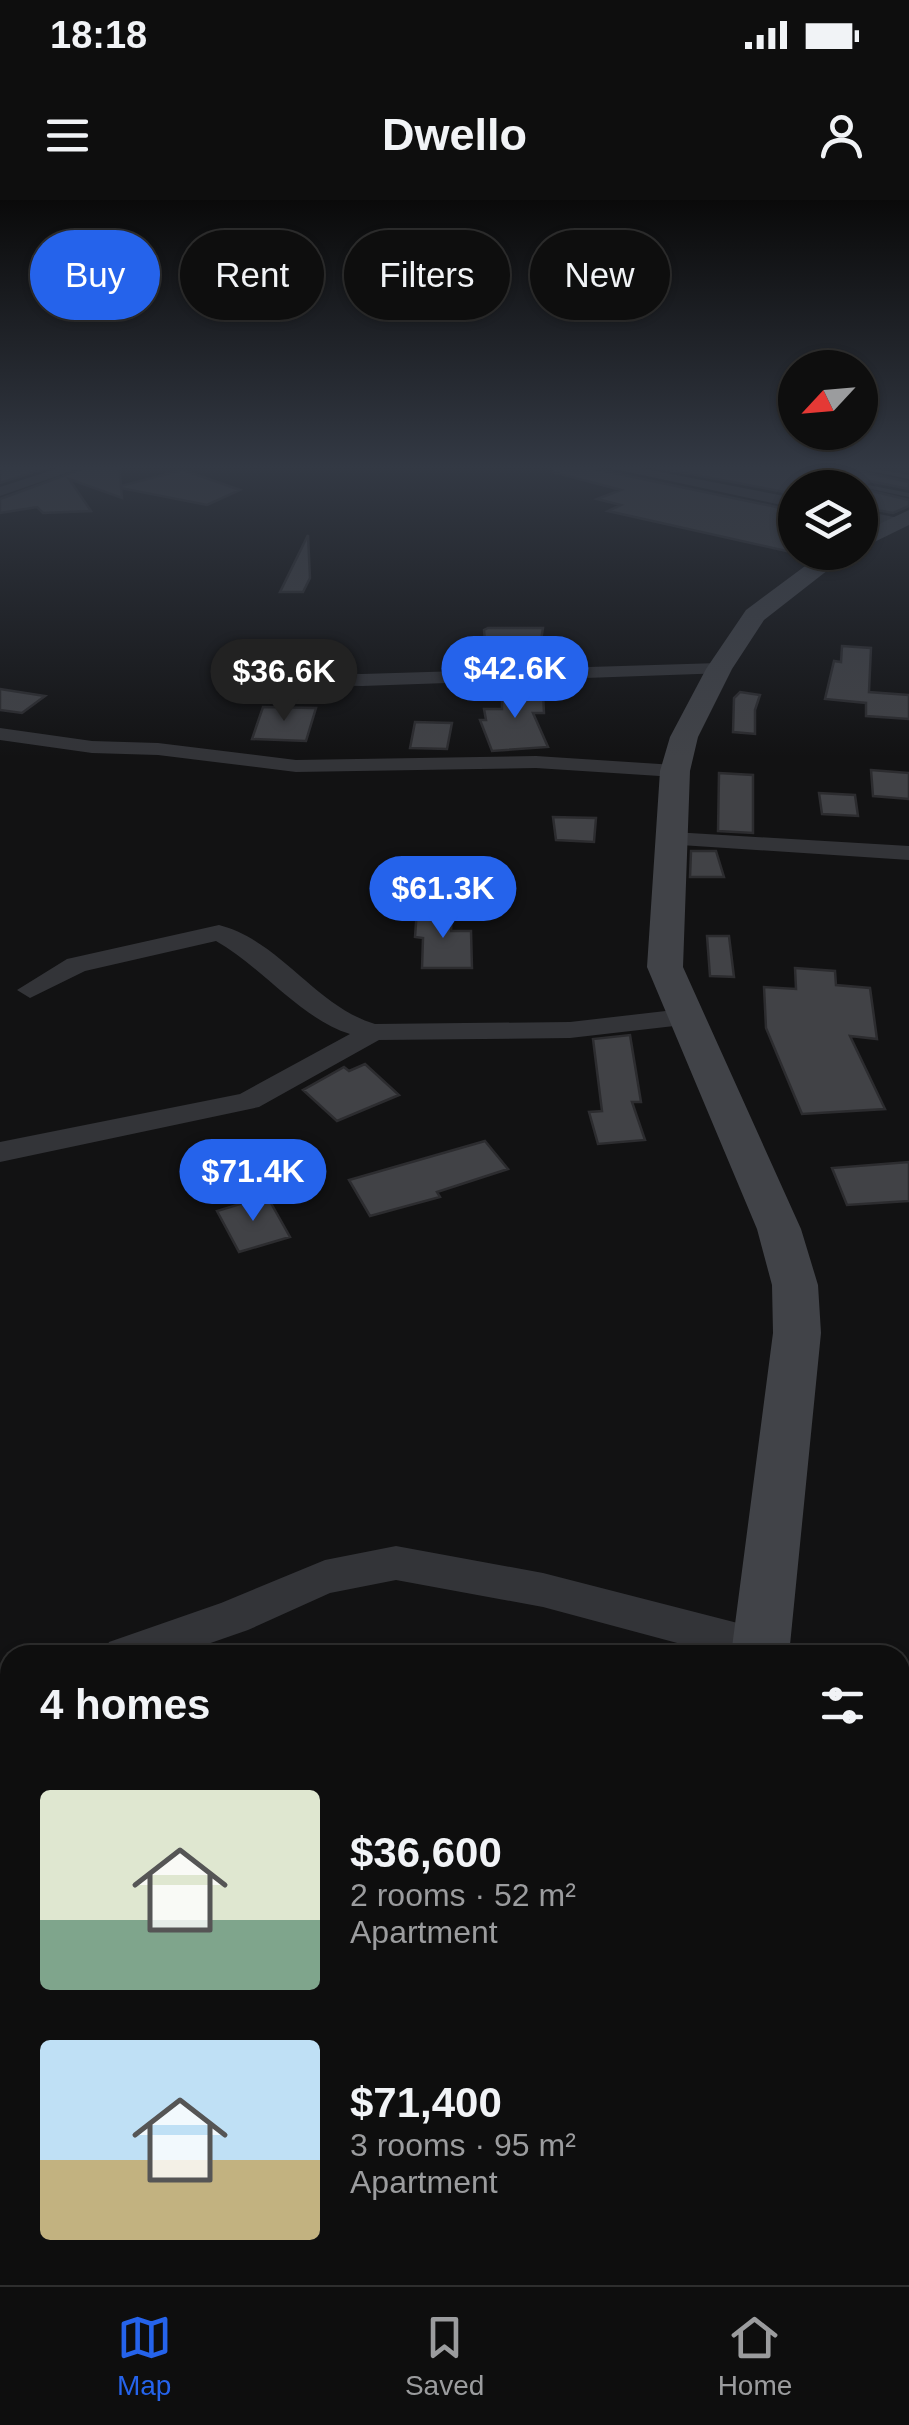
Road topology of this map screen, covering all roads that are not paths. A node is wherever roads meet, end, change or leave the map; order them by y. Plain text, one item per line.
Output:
1 (814, 570) edge
2 (718, 669) junction
3 (247, 677) dead end
4 (0, 734) edge
5 (675, 771) junction
6 (674, 839) junction
7 (909, 853) edge
8 (30, 990) dead end
9 (684, 1018) junction
10 (373, 1032) junction
11 (0, 1152) edge
12 (153, 1645) edge
13 (740, 1645) edge
14 (762, 1645) edge

1 - 2 street
2 - 3 street
2 - 5 street
4 - 5 street
5 - 6 street
6 - 7 street
6 - 9 street
8 - 10 street
9 - 10 street
9 - 14 street
10 - 11 street
12 - 13 street

